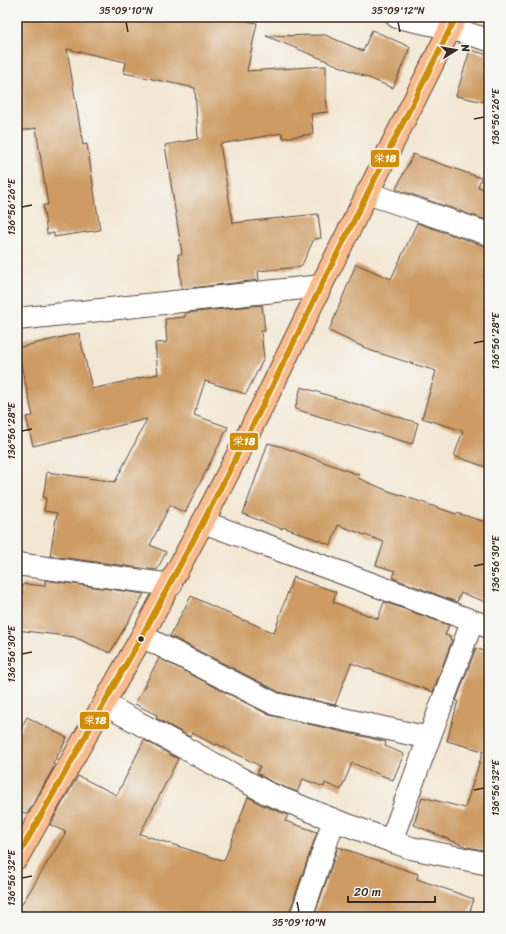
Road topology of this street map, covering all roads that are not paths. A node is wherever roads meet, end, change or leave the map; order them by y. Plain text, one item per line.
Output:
1 (397, 17) edge
2 (453, 23) edge
3 (489, 40) edge
4 (367, 193) junction
5 (489, 234) edge
6 (321, 286) junction
7 (17, 319) edge
8 (204, 522) junction
9 (17, 564) edge
10 (170, 585) junction
11 (481, 624) edge
12 (142, 636) junction
13 (104, 704) junction
14 (429, 738) junction
15 (334, 820) junction
16 (391, 841) junction
17 (17, 858) edge
18 (489, 864) edge
19 (301, 917) edge

1 - 2 street
2 - 3 street
2 - 4 main road
4 - 5 street
4 - 6 main road
6 - 7 street
6 - 8 main road
8 - 10 main road
8 - 11 street
9 - 10 street
10 - 12 main road
11 - 14 street
12 - 13 main road
12 - 14 street
13 - 15 street
13 - 17 main road
14 - 16 street
15 - 16 street
15 - 19 street
16 - 18 street

